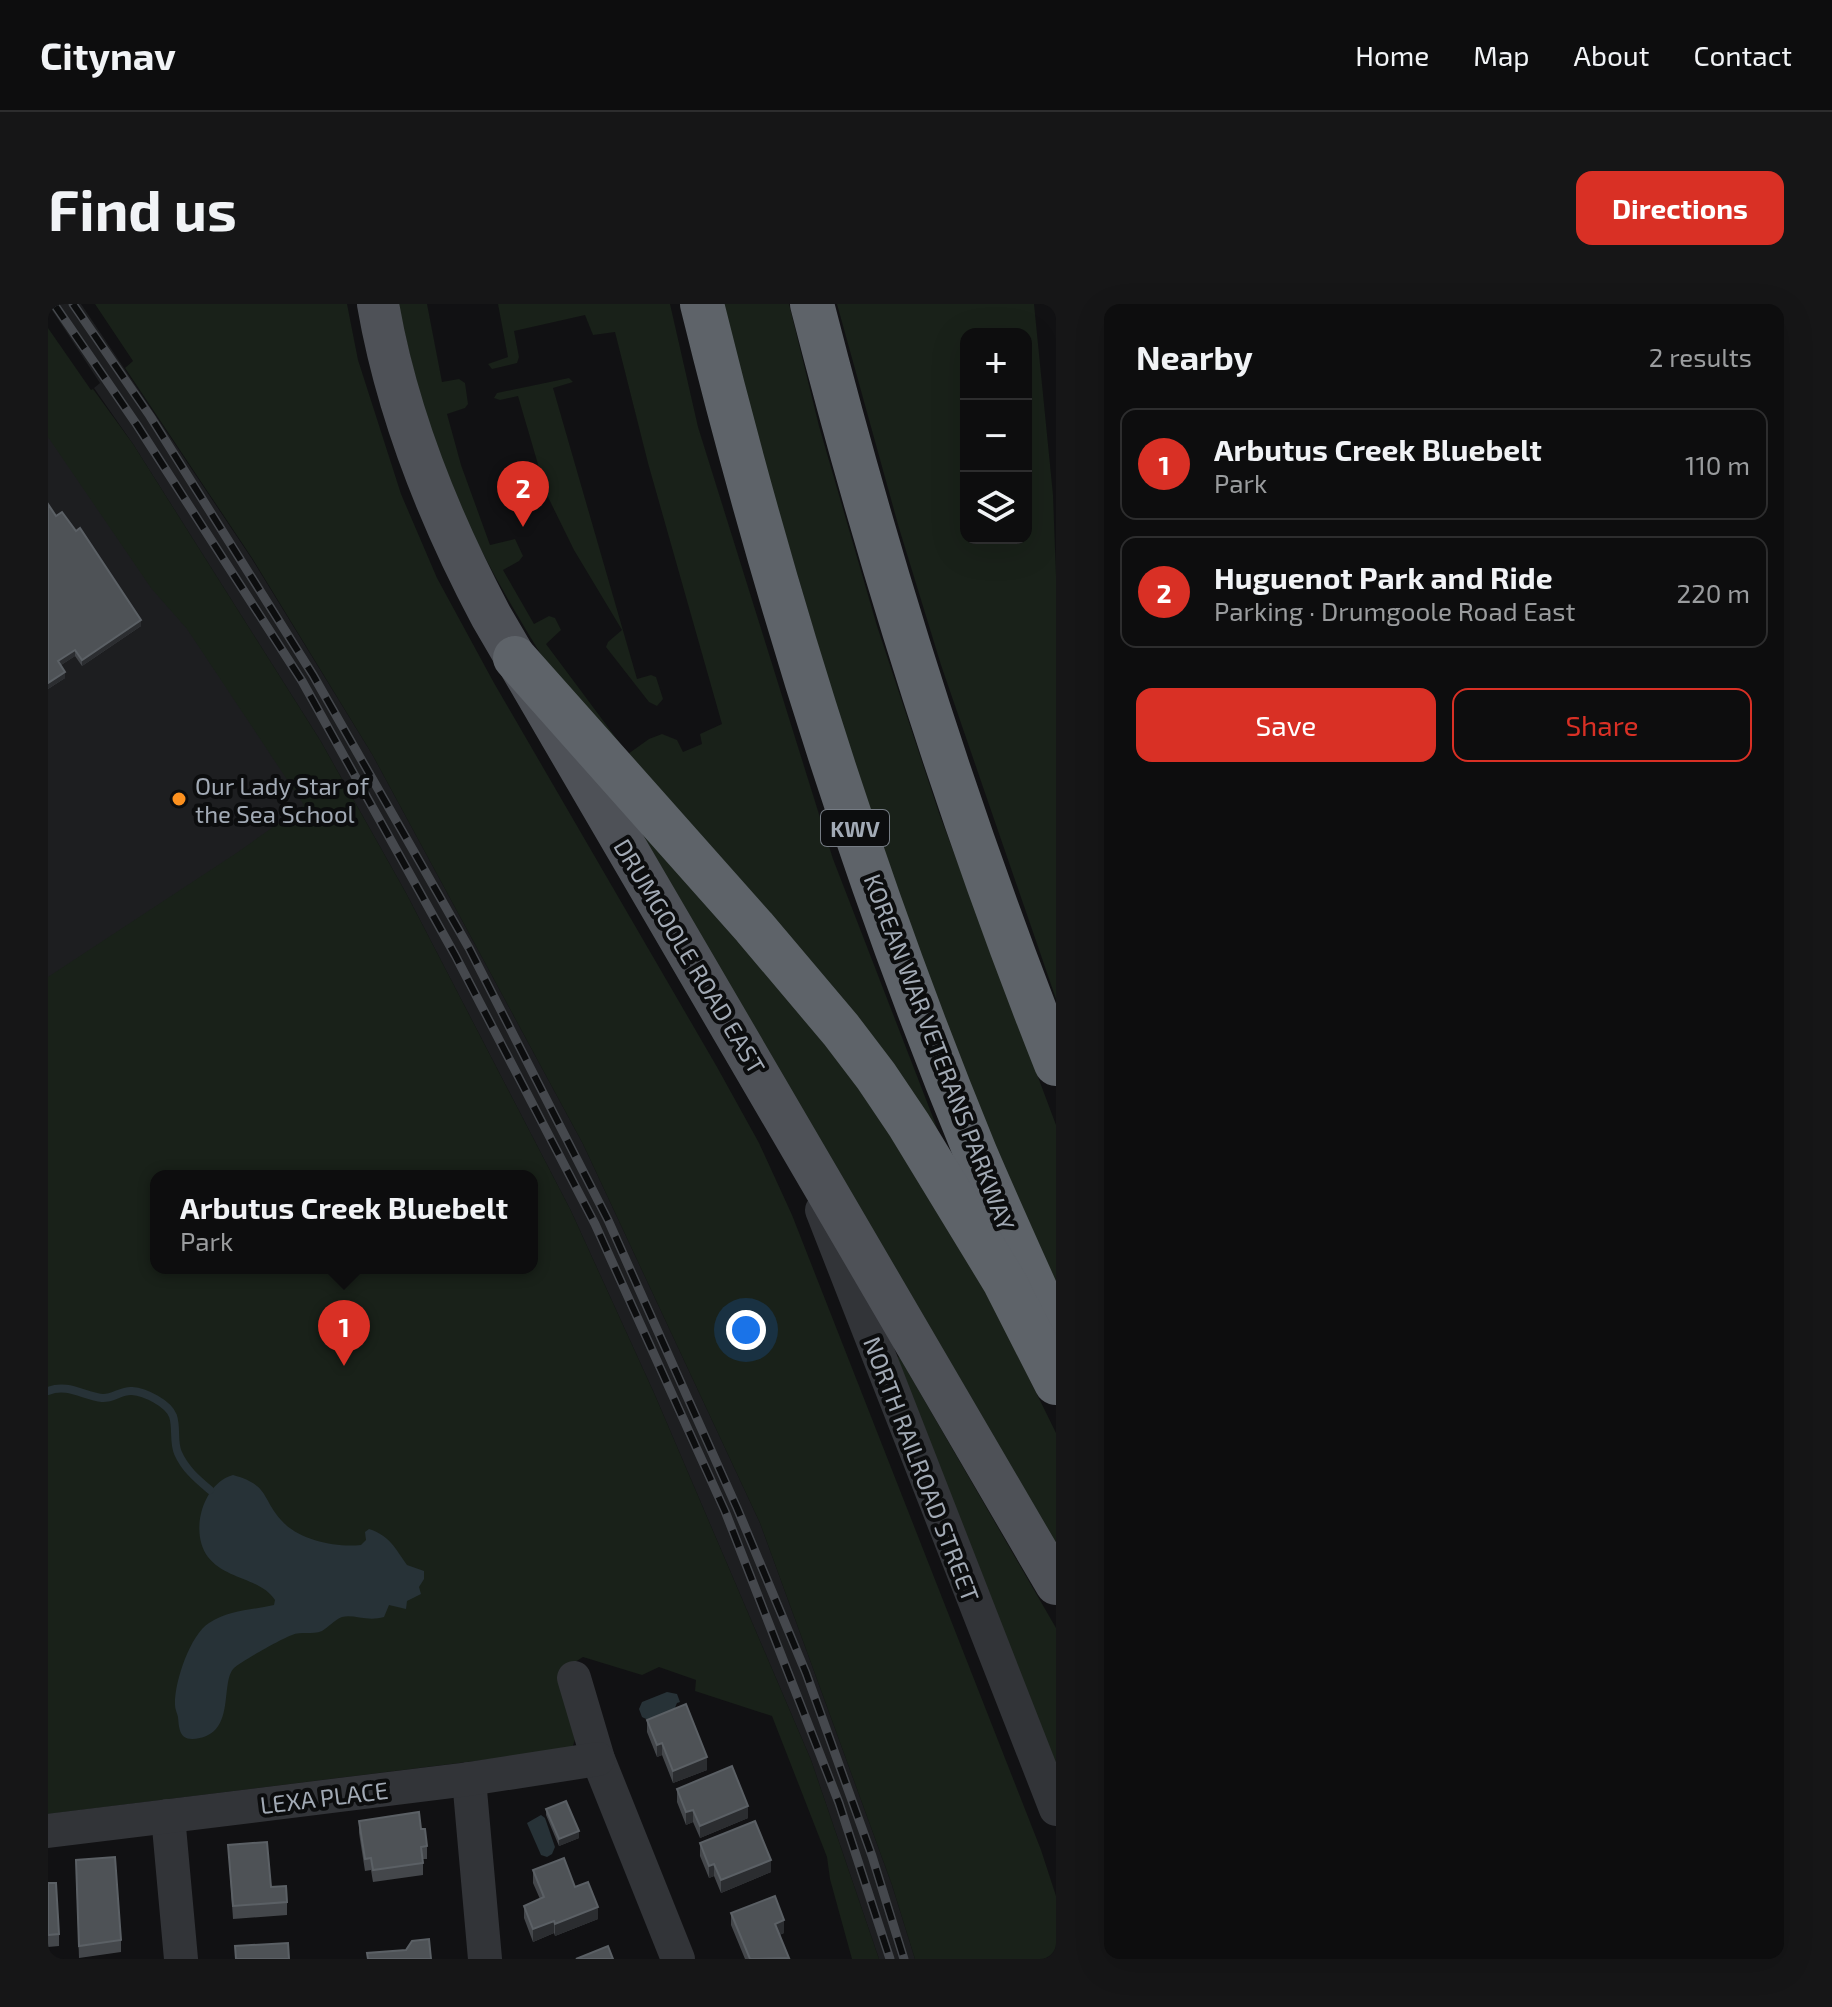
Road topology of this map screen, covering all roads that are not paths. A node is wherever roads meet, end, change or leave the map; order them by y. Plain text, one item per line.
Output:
1 (378, 304) edge
2 (702, 304) edge
3 (812, 304) edge
4 (515, 658) junction
5 (1056, 1064) edge
6 (791, 1127) junction
7 (1056, 1335) edge
8 (1056, 1383) edge
9 (1056, 1584) edge
10 (574, 1678) dead end
11 (598, 1759) junction
12 (469, 1779) junction
13 (1056, 1809) edge
14 (168, 1816) junction
15 (48, 1831) edge
16 (181, 1959) edge
17 (485, 1959) edge
18 (678, 1959) edge

1 - 4 main road, DRUMGOOLE ROAD EAST
2 - 7 highway, KOREAN WAR VETERANS PARKWAY / KWV
3 - 5 highway
4 - 6 main road, DRUMGOOLE ROAD EAST
4 - 8 highway
6 - 9 main road, DRUMGOOLE ROAD EAST
6 - 13 street, NORTH RAILROAD STREET
10 - 11 street
11 - 12 street, LEXA PLACE
11 - 18 street
12 - 14 street, LEXA PLACE
12 - 17 street
14 - 15 street, LEXA PLACE
14 - 16 street

